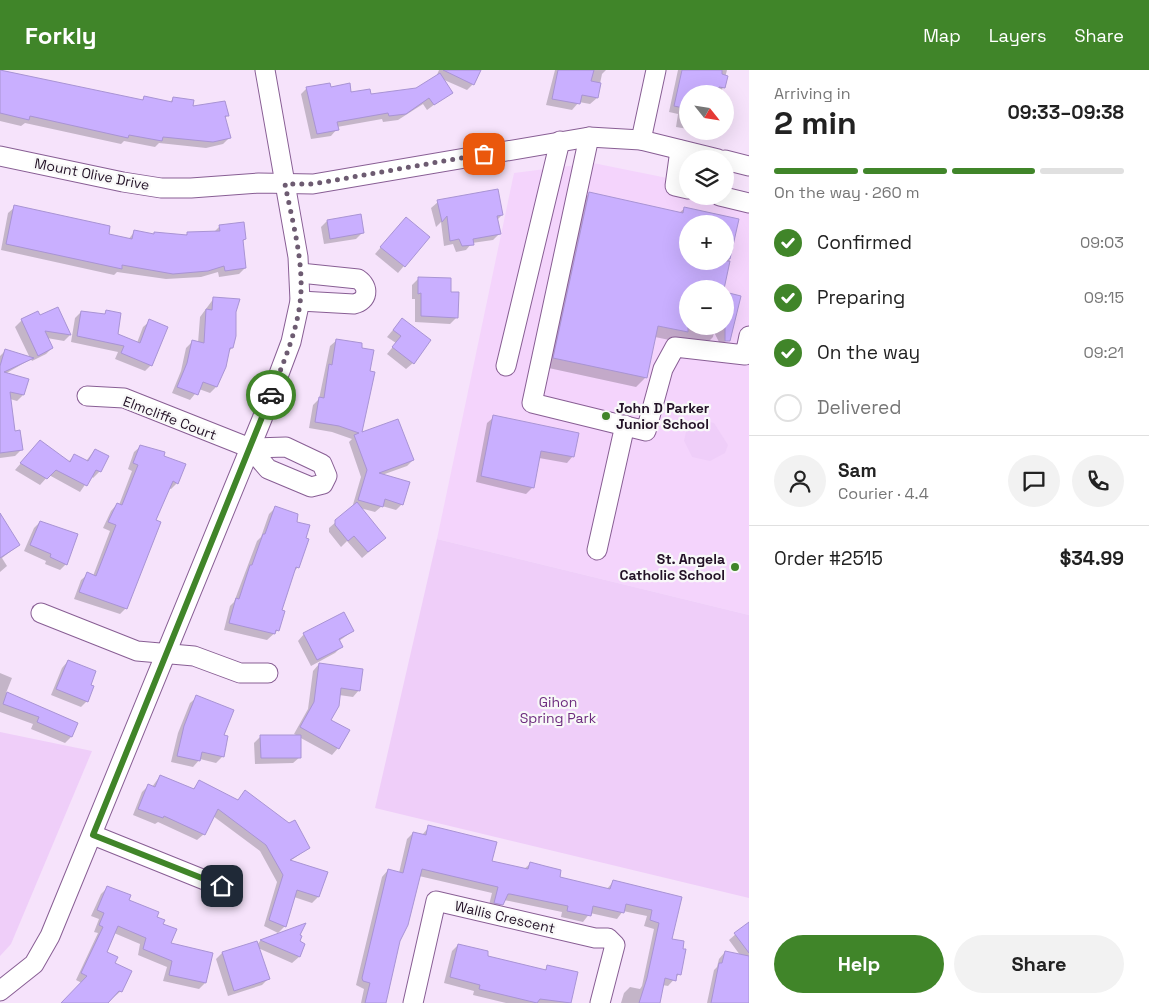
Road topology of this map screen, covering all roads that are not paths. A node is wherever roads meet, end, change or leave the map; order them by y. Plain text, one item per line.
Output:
1 (265, 70) edge
2 (656, 70) edge
3 (589, 137) junction
4 (641, 140) junction
5 (560, 141) junction
6 (680, 150) edge
7 (0, 156) edge
8 (679, 159) edge
9 (734, 162) edge
10 (749, 166) edge
11 (285, 184) junction
12 (679, 186) edge
13 (734, 199) edge
14 (749, 203) edge
15 (300, 273) junction
16 (300, 301) junction
17 (749, 336) edge
18 (506, 366) dead end
19 (87, 396) dead end
20 (625, 425) junction
21 (250, 448) junction
22 (597, 550) dead end
23 (41, 613) dead end
24 (166, 653) junction
25 (268, 673) dead end
26 (93, 835) junction
27 (222, 886) dead end
28 (0, 991) edge
29 (413, 1003) edge
30 (600, 1003) edge

1 - 11 street
2 - 4 street
3 - 4 street, Mount Olive Drive
3 - 5 street, Mount Olive Drive
3 - 20 street
4 - 6 street, Mount Olive Drive
5 - 11 street, Mount Olive Drive
5 - 18 street
7 - 11 street, Mount Olive Drive
8 - 12 street
9 - 10 street
11 - 15 street
13 - 14 street
15 - 16 street
15 - 16 street
16 - 21 street
17 - 20 street
19 - 21 street, Elmcliffe Court
20 - 22 street
21 - 24 street
23 - 24 street
24 - 25 street
24 - 26 street
26 - 27 street
26 - 28 street
29 - 30 street, Wallis Crescent

